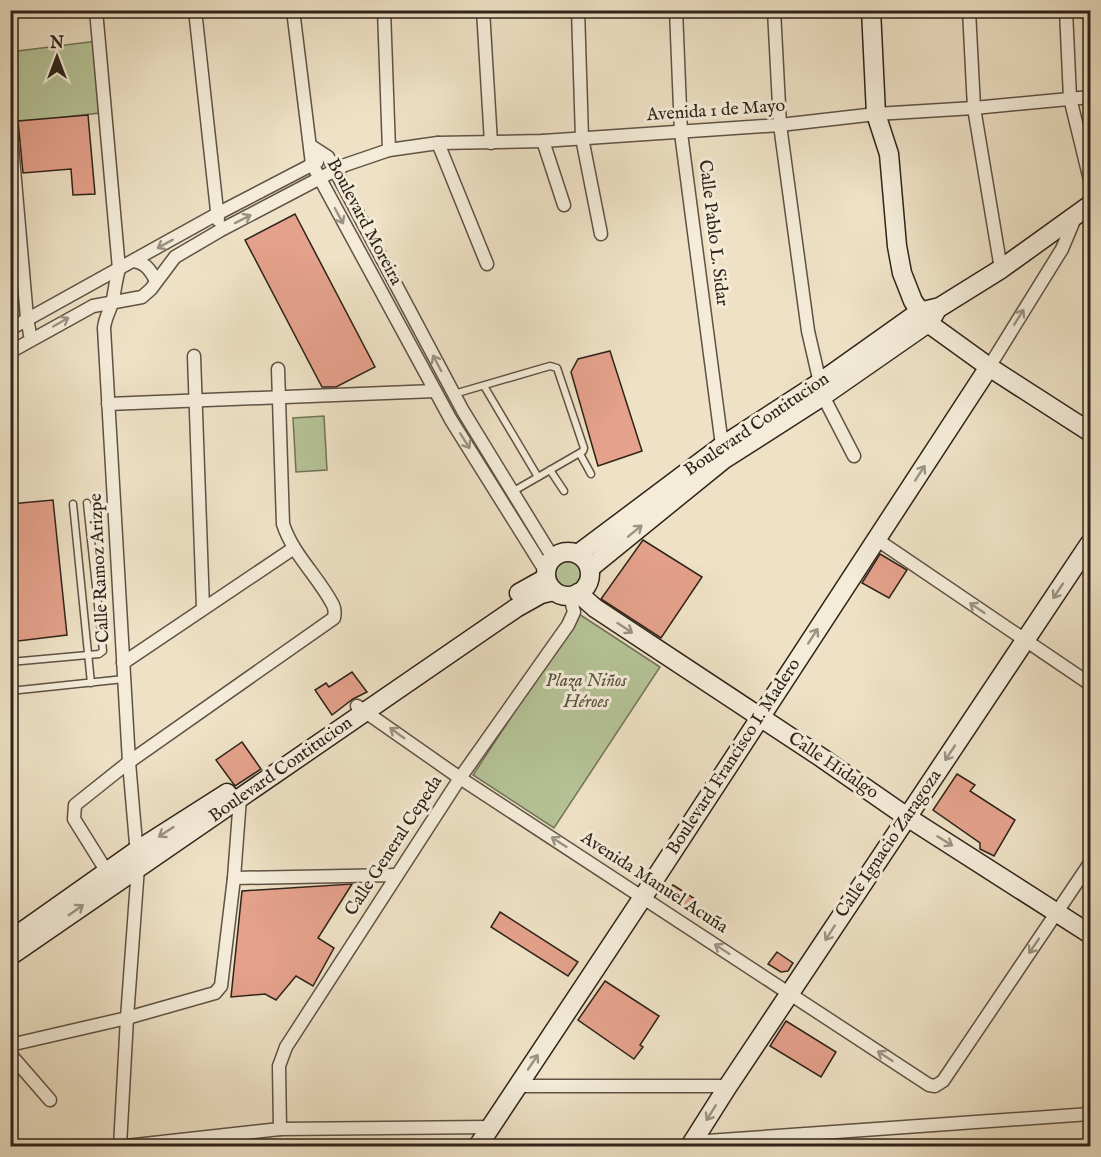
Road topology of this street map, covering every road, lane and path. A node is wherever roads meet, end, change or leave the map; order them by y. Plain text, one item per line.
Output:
1 (96, 10) edge
2 (195, 10) edge
3 (293, 10) edge
4 (384, 10) edge
5 (483, 10) edge
6 (578, 10) edge
7 (676, 10) edge
8 (774, 10) edge
9 (871, 10) edge
10 (969, 10) edge
11 (1066, 10) edge
12 (1090, 97) edge
13 (1070, 98) junction
14 (974, 108) junction
15 (876, 114) junction
16 (10, 123) edge
17 (780, 125) junction
18 (681, 133) junction
19 (582, 138) junction
20 (543, 141) junction
21 (438, 143) junction
22 (491, 143) junction
23 (311, 146) junction
24 (389, 150) junction
25 (328, 157) junction
26 (312, 164) junction
27 (340, 168) junction
28 (320, 179) junction
29 (1090, 180) edge
30 (564, 205) dead end
31 (1090, 205) edge
32 (217, 214) junction
33 (1075, 217) junction
34 (221, 230) junction
35 (601, 234) dead end
36 (381, 257) junction
37 (134, 261) junction
38 (487, 264) dead end
39 (367, 267) junction
40 (119, 269) junction
41 (1001, 269) junction
42 (156, 281) junction
43 (402, 298) junction
44 (112, 301) junction
45 (388, 306) junction
46 (924, 317) junction
47 (27, 318) junction
48 (10, 329) edge
49 (32, 340) junction
50 (10, 352) edge
51 (194, 356) dead end
52 (989, 367) junction
53 (278, 369) dead end
54 (484, 386) junction
55 (821, 389) junction
56 (435, 391) junction
57 (454, 394) junction
58 (279, 397) junction
59 (196, 401) junction
60 (108, 404) junction
61 (464, 411) junction
62 (451, 420) junction
63 (1090, 432) edge
64 (723, 453) junction
65 (580, 454) junction
66 (854, 456) dead end
67 (550, 470) junction
68 (591, 474) dead end
69 (538, 477) junction
70 (564, 491) dead end
71 (512, 493) junction
72 (73, 504) dead end
73 (87, 504) dead end
74 (876, 539) junction
75 (1090, 543) edge
76 (294, 548) junction
77 (578, 554) junction
78 (590, 568) junction
79 (558, 581) junction
80 (203, 608) junction
81 (1025, 640) junction
82 (87, 656) junction
83 (10, 662) edge
84 (123, 663) junction
85 (124, 679) junction
86 (91, 683) junction
87 (1090, 684) edge
88 (10, 691) edge
89 (362, 708) junction
90 (761, 717) junction
91 (129, 762) junction
92 (460, 778) junction
93 (240, 798) junction
94 (907, 817) junction
95 (137, 859) junction
96 (1090, 863) edge
97 (107, 872) junction
98 (397, 875) junction
99 (234, 878) junction
100 (643, 897) junction
101 (1057, 912) junction
102 (1090, 934) edge
103 (10, 940) edge
104 (10, 956) edge
105 (790, 994) junction
106 (127, 1018) junction
107 (10, 1045) edge
108 (10, 1054) edge
109 (517, 1086) junction
110 (728, 1086) junction
111 (50, 1100) dead end
112 (1090, 1114) edge
113 (490, 1127) junction
114 (280, 1130) junction
115 (691, 1144) edge
116 (120, 1146) edge
117 (126, 1146) edge
118 (478, 1146) edge

1 - 40 street, Calle Ramoz Arizpe
2 - 32 street
3 - 23 street
4 - 24 street
5 - 22 street
6 - 19 street
7 - 18 street, Calle Pablo L. Sidar
8 - 17 street
9 - 15 street
10 - 14 street
11 - 13 street
12 - 13 street, Avenida 1 de Mayo
13 - 14 street, Avenida 1 de Mayo
13 - 29 street
14 - 15 street, Avenida 1 de Mayo
14 - 41 street
15 - 17 street, Avenida 1 de Mayo
15 - 46 street
16 - 47 street
17 - 18 street, Avenida 1 de Mayo
17 - 55 street
18 - 19 street, Avenida 1 de Mayo
18 - 64 street, Calle Pablo L. Sidar
19 - 20 street, Avenida 1 de Mayo
19 - 35 street
20 - 22 street, Avenida 1 de Mayo
20 - 30 street
21 - 22 street, Avenida 1 de Mayo
21 - 24 street, Avenida 1 de Mayo
21 - 38 street
23 - 25 street, Boulevard Moreira
23 - 26 street, Boulevard Moreira
24 - 27 street, Avenida 1 de Mayo
25 - 26 street
25 - 27 street
26 - 28 street, Boulevard Moreira
26 - 32 street
27 - 28 street, Avenida 1 de Mayo
27 - 36 street, Boulevard Moreira
34 -> 28 street, Avenida 1 de Mayo
28 -> 39 street, Boulevard Moreira
31 - 33 street, Boulevard Contitucion
32 - 34 street
32 -> 37 street
33 - 41 street, Boulevard Contitucion
52 -> 33 street
34 - 42 street, Avenida 1 de Mayo
36 - 39 street
36 - 43 street, Boulevard Moreira
37 - 40 street
37 - 42 street
39 - 45 street, Boulevard Moreira
40 - 44 street, Calle Ramoz Arizpe
40 - 47 street
41 - 46 street, Boulevard Contitucion
42 - 44 street, Avenida 1 de Mayo
43 - 45 street
57 -> 43 street, Boulevard Moreira
49 -> 44 street, Avenida 1 de Mayo
44 - 60 street, Calle Ramoz Arizpe
45 - 56 street, Boulevard Moreira
46 - 52 street
46 - 55 street, Boulevard Contitucion
47 - 48 street
47 - 49 street
49 - 50 street, Avenida 1 de Mayo
51 - 59 street
52 - 63 street
74 -> 52 street, Boulevard Francisco I. Madero
53 - 58 street
54 - 57 lane
54 - 65 lane
54 - 69 lane
55 - 64 street, Boulevard Contitucion
55 - 66 street
56 - 58 street
56 - 62 street, Boulevard Moreira
57 - 61 street, Boulevard Moreira
58 - 59 street
58 - 76 street
59 - 60 street
59 - 80 street
60 - 84 street, Calle Ramoz Arizpe
61 - 62 street
61 - 71 street, Boulevard Moreira
62 -> 79 street, Boulevard Moreira
64 - 77 street, Boulevard Contitucion
78 -> 64 street, Boulevard Contitucion
65 - 67 lane
65 - 68 lane
67 - 69 lane
67 - 70 lane
69 - 71 lane
71 - 79 street, Boulevard Moreira
72 - 82 lane
73 - 82 lane
81 -> 74 street
90 -> 74 street, Boulevard Francisco I. Madero
75 -> 81 street, Calle Ignacio Zaragoza
76 - 80 street
76 - 91 street
77 - 78 street
77 - 79 street, Boulevard Contitucion
78 - 79 street
79 - 89 street, Boulevard Contitucion
79 -> 90 street, Calle Hidalgo
79 - 92 street, Calle General Cepeda
80 - 84 street
81 - 87 street
81 -> 94 street, Calle Ignacio Zaragoza
82 - 83 lane
82 - 86 lane
84 - 85 street, Calle Ramoz Arizpe
85 - 86 lane
85 - 91 street, Calle Ramoz Arizpe
86 - 88 lane
92 -> 89 street, Avenida Manuel Acuña
89 - 93 street, Boulevard Contitucion
89 -> 95 street, Boulevard Contitucion
90 - 94 street, Calle Hidalgo
90 - 100 street, Boulevard Francisco I. Madero
91 - 95 street, Calle Ramoz Arizpe
91 - 97 street
92 - 98 street, Calle General Cepeda
100 -> 92 street, Avenida Manuel Acuña
93 - 95 street, Boulevard Contitucion
93 - 99 street
94 -> 101 street, Calle Hidalgo
94 -> 105 street, Calle Ignacio Zaragoza
95 - 97 street, Boulevard Contitucion
104 -> 95 street, Boulevard Contitucion
95 - 106 street, Calle Ramoz Arizpe
96 - 101 street
97 - 103 street, Boulevard Contitucion
98 - 99 street
98 - 114 street, Calle General Cepeda
99 - 106 street
105 -> 100 street, Avenida Manuel Acuña
109 -> 100 street, Boulevard Francisco I. Madero
101 - 102 street, Calle Hidalgo
101 -> 105 street, Avenida Manuel Acuña
105 - 110 street, Calle Ignacio Zaragoza
106 - 107 street
106 - 116 street, Calle Ramoz Arizpe
108 - 111 street
109 - 110 street
109 - 113 street, Boulevard Francisco I. Madero
110 -> 115 street, Calle Ignacio Zaragoza
112 - 115 street
113 - 114 street
113 - 118 street, Boulevard Francisco I. Madero
114 - 117 street

